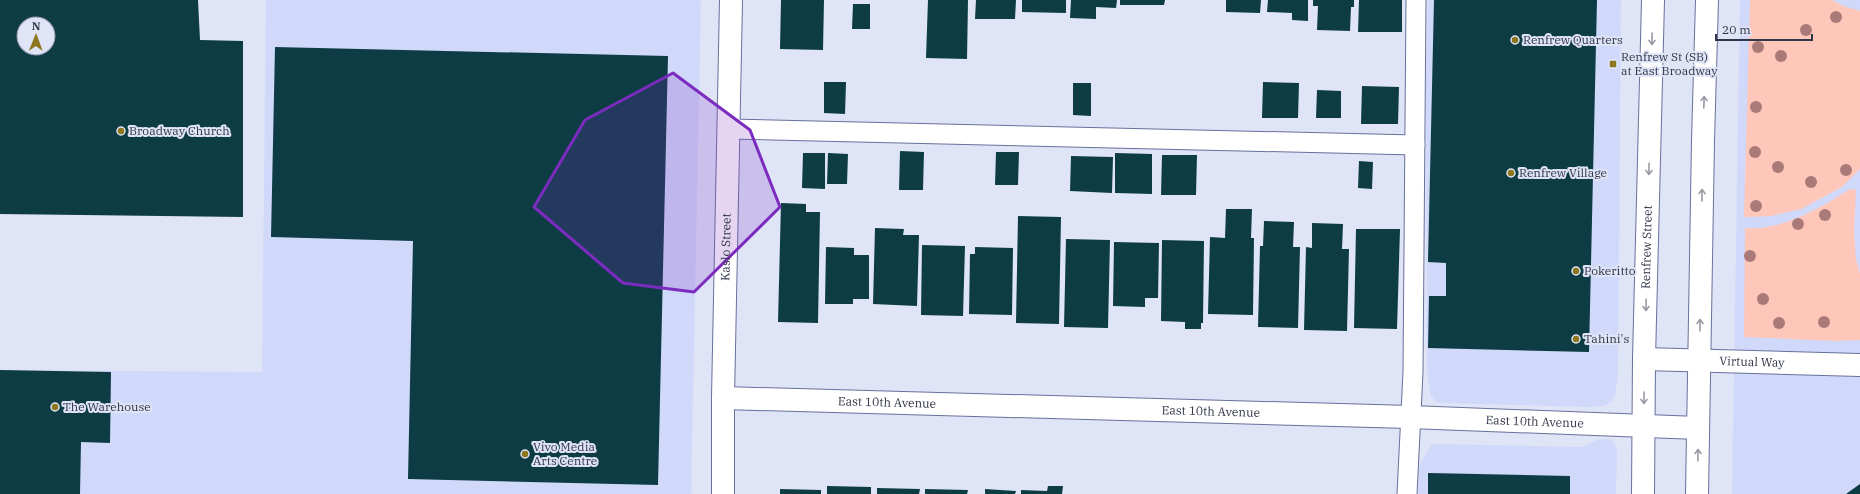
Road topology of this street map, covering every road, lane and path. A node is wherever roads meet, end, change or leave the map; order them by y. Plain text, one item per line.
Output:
1 (731, 0) edge
2 (1416, 0) edge
3 (1653, 0) edge
4 (1707, 0) edge
5 (729, 129) junction
6 (1415, 145) junction
7 (1644, 359) junction
8 (1700, 361) junction
9 (1860, 365) edge
10 (723, 398) junction
11 (1410, 417) junction
12 (1644, 426) junction
13 (1698, 428) junction
14 (722, 494) edge
15 (1407, 494) edge
16 (1643, 494) edge
17 (1697, 494) edge

1 - 5 street, Kaslo Street
2 - 6 lane
3 -> 7 street, Renfrew Street
8 -> 4 street
5 - 6 lane
5 - 10 street, Kaslo Street
6 - 11 lane
7 - 8 street, Virtual Way
7 -> 12 street, Renfrew Street
8 - 9 street, Virtual Way
8 - 13 street
10 - 11 street, East 10th Avenue
10 - 14 street, Kaslo Street
11 - 12 street, East 10th Avenue
11 - 15 lane
12 - 13 street, East 10th Avenue
12 - 16 street, Renfrew Street
17 -> 13 street

